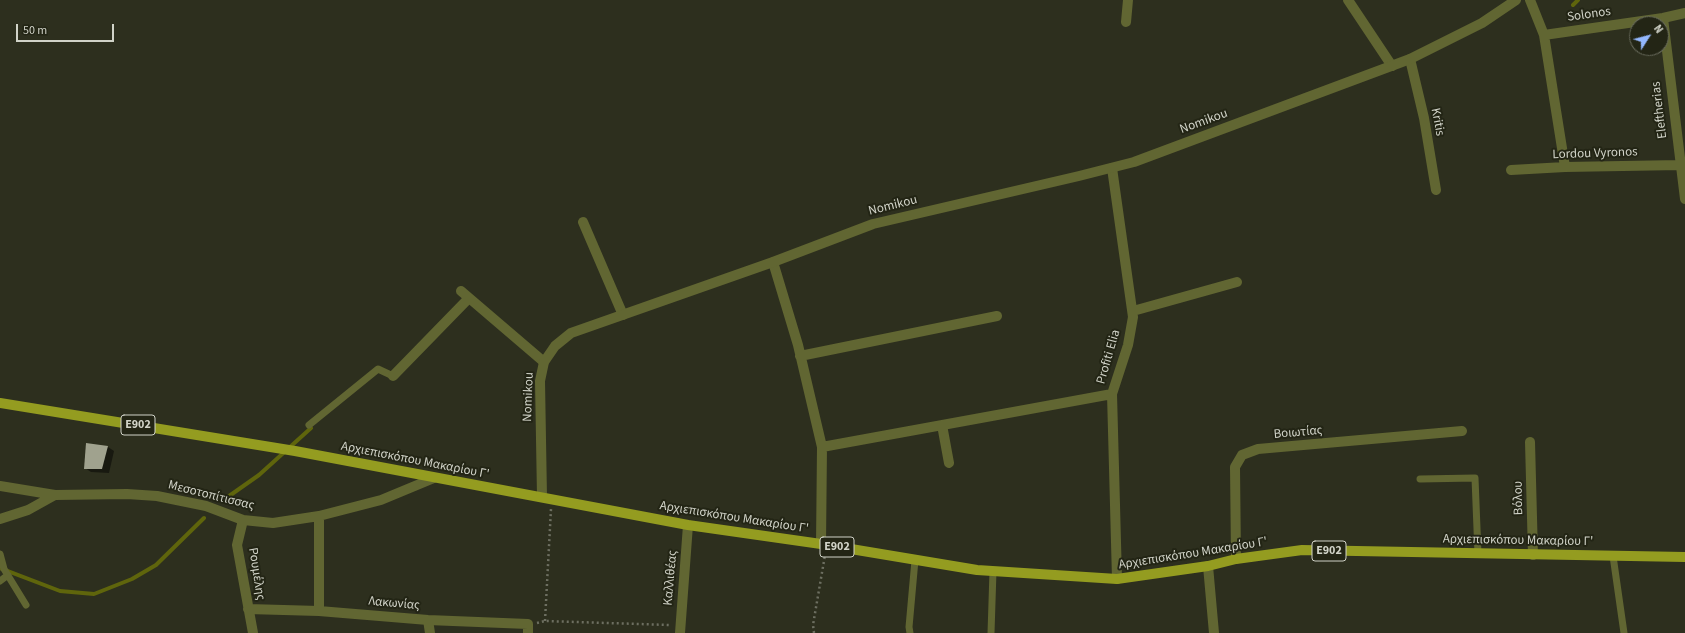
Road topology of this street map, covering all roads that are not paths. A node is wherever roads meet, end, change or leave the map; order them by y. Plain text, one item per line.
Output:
1 (1128, 0) edge
2 (1348, 0) edge
3 (1516, 0) edge
4 (1530, 0) edge
5 (1685, 13) edge
6 (1669, 17) edge
7 (1126, 22) dead end
8 (1629, 23) edge
9 (1544, 34) junction
10 (1667, 56) edge
11 (1410, 59) junction
12 (1392, 66) junction
13 (1680, 165) junction
14 (1565, 167) junction
15 (1112, 168) junction
16 (1511, 170) dead end
17 (1436, 190) dead end
18 (1685, 200) edge
19 (583, 222) dead end
20 (773, 262) junction
21 (1236, 282) dead end
22 (461, 291) dead end
23 (468, 299) junction
24 (1132, 311) junction
25 (623, 315) junction
26 (997, 316) dead end
27 (800, 356) junction
28 (544, 362) junction
29 (393, 376) joint
30 (1112, 394) junction
31 (0, 403) edge
32 (308, 425) dead end
33 (942, 425) junction
34 (1462, 432) dead end
35 (1530, 442) dead end
36 (822, 447) junction
37 (949, 463) dead end
38 (434, 478) junction
39 (1420, 479) dead end
40 (0, 486) edge
41 (55, 495) junction
42 (547, 498) junction
43 (319, 516) junction
44 (0, 519) edge
45 (243, 520) junction
46 (688, 525) junction
47 (824, 545) junction
48 (0, 554) edge
49 (1478, 554) junction
50 (1533, 555) junction
51 (1613, 556) junction
52 (1685, 557) edge
53 (1236, 559) junction
54 (915, 560) junction
55 (1208, 566) junction
56 (993, 571) junction
57 (8, 575) junction
58 (1117, 579) junction
59 (0, 581) edge
60 (26, 605) dead end
61 (248, 609) junction
62 (319, 611) junction
63 (428, 620) junction
64 (528, 629) edge
65 (680, 629) edge
66 (253, 633) edge
67 (430, 633) edge
68 (910, 633) edge
69 (991, 633) edge
70 (1214, 633) edge
71 (1624, 633) edge

1 - 7 street
2 - 12 street
3 - 11 street, Nomikou
4 - 9 street
5 - 6 street, Solonos
8 - 9 street, Solonos
9 - 14 street
10 - 13 street, Eleftherias
11 - 12 street, Nomikou
11 - 17 street, Kritis
12 - 15 street, Nomikou
13 - 14 street, Lordou Vyronos
13 - 18 street, Eleftherias
14 - 16 street, Lordou Vyronos
15 - 20 street, Nomikou
15 - 24 street, Profiti Elia
19 - 25 street
20 - 25 street, Nomikou
20 - 27 street
21 - 24 street
22 - 23 street
23 - 28 street
23 - 29 street
24 - 30 street, Profiti Elia
25 - 28 street, Nomikou
26 - 27 street
27 - 36 street
28 - 42 street, Nomikou
29 - 32 lane
30 - 33 street
30 - 58 street, Profiti Elia
31 - 38 main road, Αρχιεπισκόπου Μακαρίου Γ' / E902
33 - 36 street
33 - 37 street
34 - 53 street, Βοιωτίας
35 - 50 street, Βόλου
36 - 47 street
38 - 42 main road, Αρχιεπισκόπου Μακαρίου Γ' / E902
38 - 43 street, Μεσοτοπίτισσας
39 - 49 lane
40 - 41 street, Μεσοτοπίτισσας
41 - 44 street
41 - 45 street, Μεσοτοπίτισσας
42 - 46 main road, Αρχιεπισκόπου Μακαρίου Γ' / E902
43 - 45 street, Μεσοτοπίτισσας
43 - 62 street
45 - 61 street, Ρουμέλης
46 - 47 main road, Αρχιεπισκόπου Μακαρίου Γ' / E902
46 - 65 street, Καλλιθέας
47 - 54 main road, Αρχιεπισκόπου Μακαρίου Γ' / E902
48 - 57 lane
49 - 50 main road, Αρχιεπισκόπου Μακαρίου Γ' / E902
49 - 53 main road, Αρχιεπισκόπου Μακαρίου Γ' / E902
50 - 51 main road, Αρχιεπισκόπου Μακαρίου Γ' / E902
51 - 52 main road, Αρχιεπισκόπου Μακαρίου Γ' / E902
51 - 71 lane
53 - 55 main road, Αρχιεπισκόπου Μακαρίου Γ' / E902
54 - 56 main road, Αρχιεπισκόπου Μακαρίου Γ' / E902
54 - 68 lane
55 - 58 main road, Αρχιεπισκόπου Μακαρίου Γ' / E902
55 - 70 street
56 - 58 main road, Αρχιεπισκόπου Μακαρίου Γ' / E902
56 - 69 lane
57 - 59 lane
57 - 60 lane
61 - 62 street, Λακωνίας
61 - 66 street, Ρουμέλης
62 - 63 street, Λακωνίας
63 - 64 street, Λακωνίας
63 - 67 street

